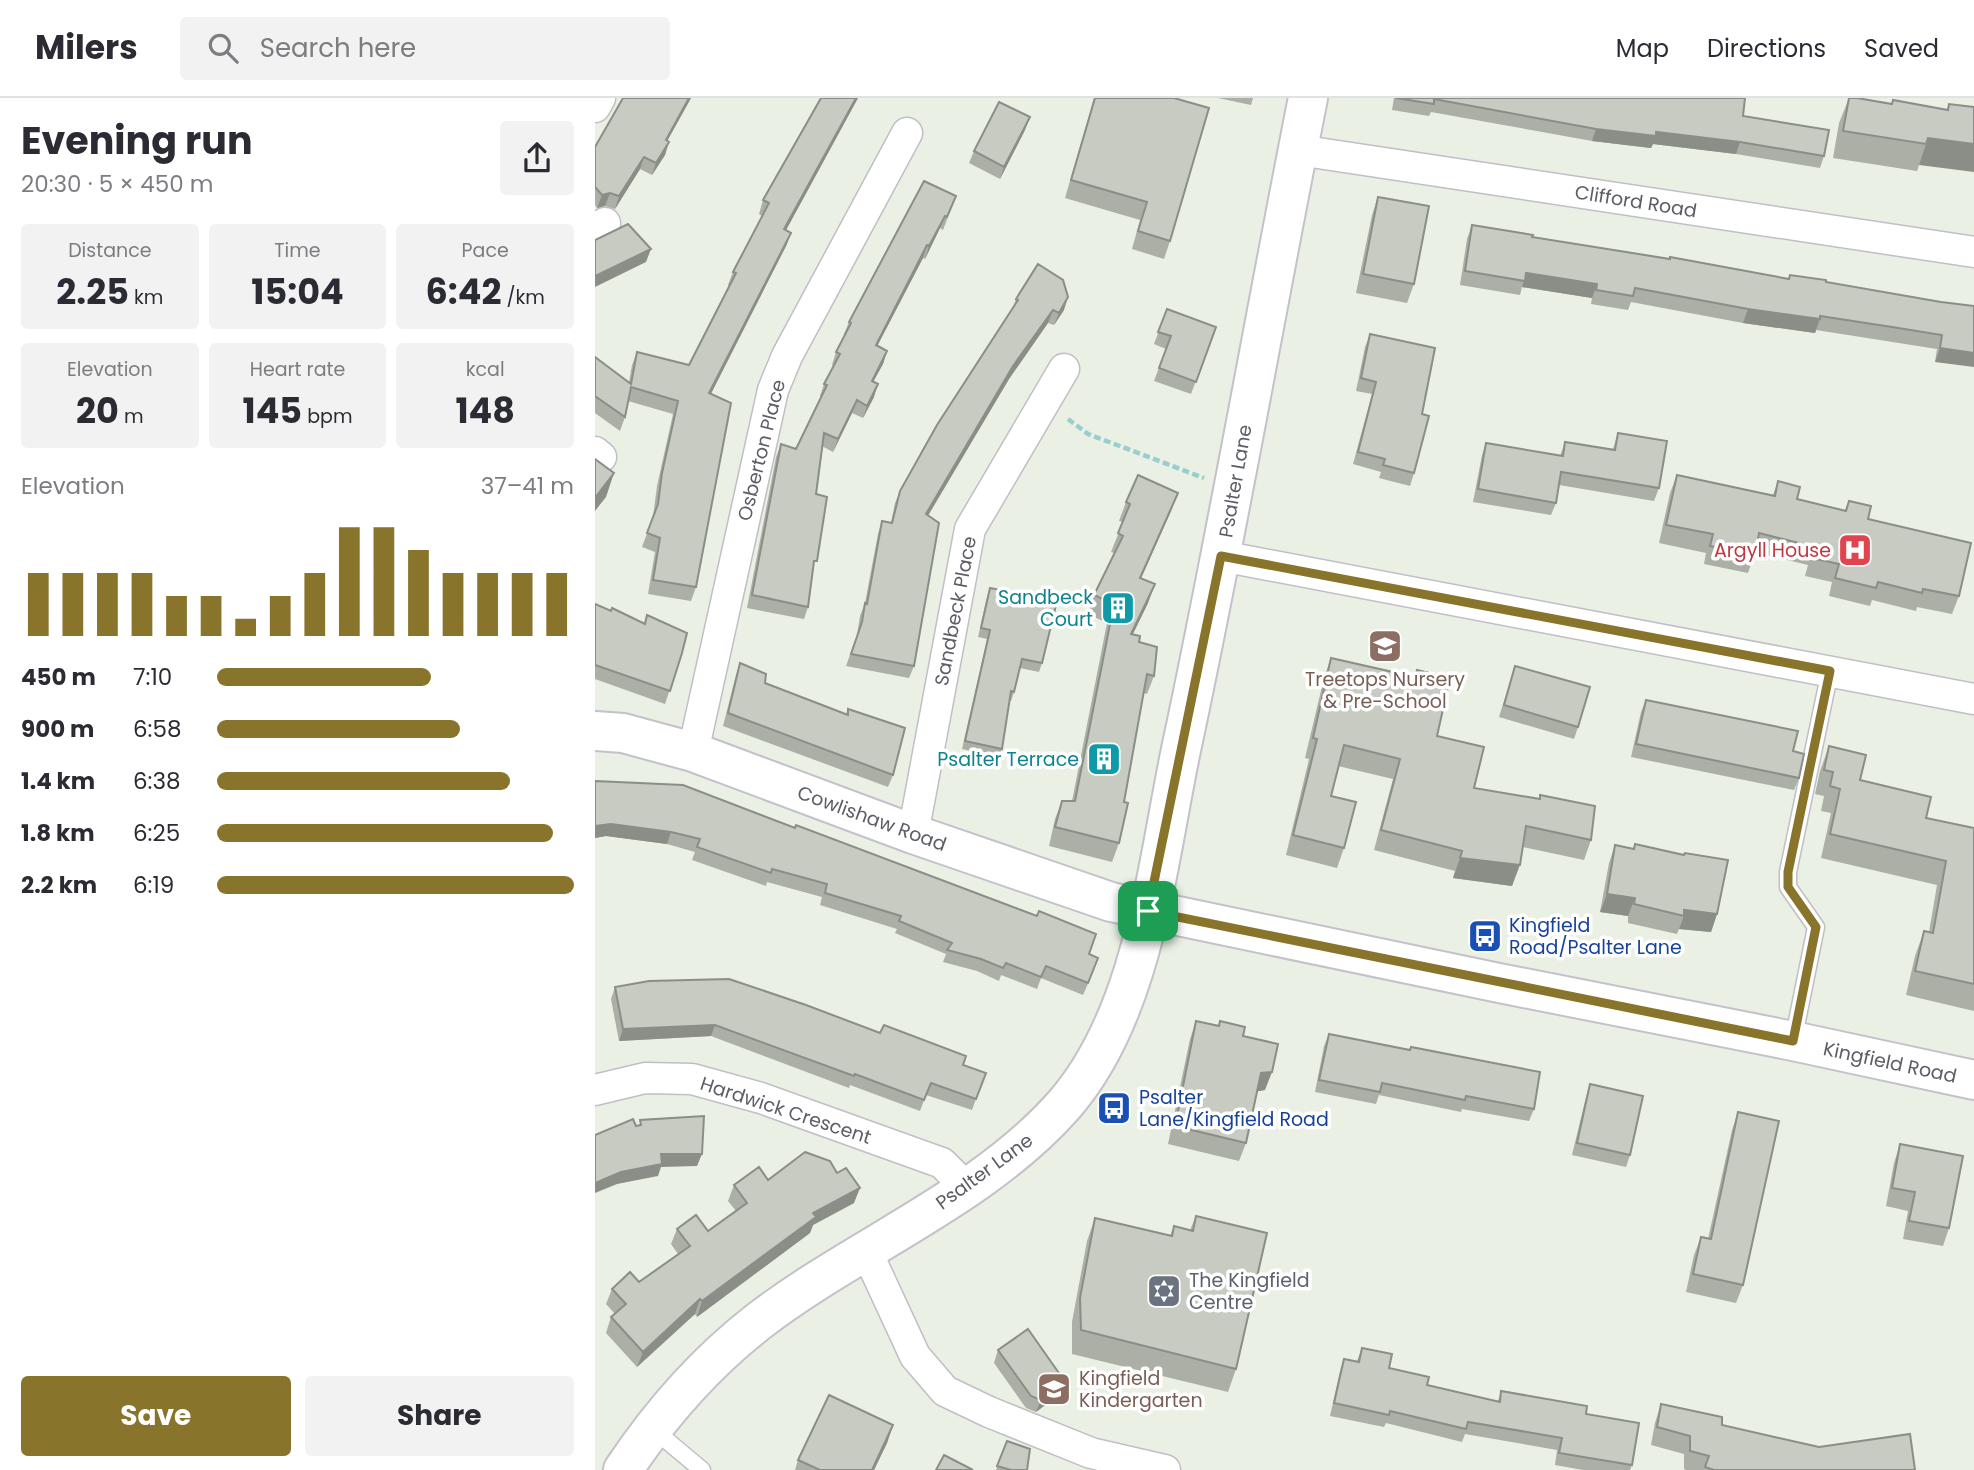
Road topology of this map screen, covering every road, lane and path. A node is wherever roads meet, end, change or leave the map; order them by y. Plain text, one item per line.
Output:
1 (600, 98) edge
2 (1308, 98) edge
3 (595, 107) edge
4 (908, 133) dead end
5 (1298, 150) junction
6 (1974, 252) edge
7 (1064, 369) dead end
8 (1088, 434) dead end
9 (1233, 489) junction
10 (1221, 556) junction
11 (1830, 671) junction
12 (1974, 699) edge
13 (595, 731) edge
14 (693, 752) junction
15 (913, 834) junction
16 (1148, 911) junction
17 (1793, 1041) junction
18 (1974, 1080) edge
19 (595, 1090) edge
20 (966, 1187) junction
21 (866, 1250) junction
22 (651, 1427) junction
23 (1089, 1462) edge
24 (622, 1470) edge
25 (702, 1470) edge
26 (1165, 1470) edge

1 - 3 street
2 - 5 street, Psalter Lane
4 - 14 street, Osberton Place
5 - 6 street, Clifford Road
5 - 9 street, Psalter Lane
7 - 15 street, Sandbeck Place
8 - 9 path
9 - 10 street, Psalter Lane
10 - 11 street
10 - 16 street, Psalter Lane
11 - 12 street
11 - 17 lane
13 - 14 street, Cowlishaw Road
14 - 15 street, Cowlishaw Road
15 - 16 street, Cowlishaw Road
16 - 17 street, Kingfield Road
16 - 20 street, Psalter Lane
17 - 18 street, Kingfield Road
19 - 20 street, Hardwick Crescent
20 - 21 street, Psalter Lane
21 - 22 street, Psalter Lane
21 - 23 street
22 - 24 street, Psalter Lane
22 - 25 lane
23 - 26 street

